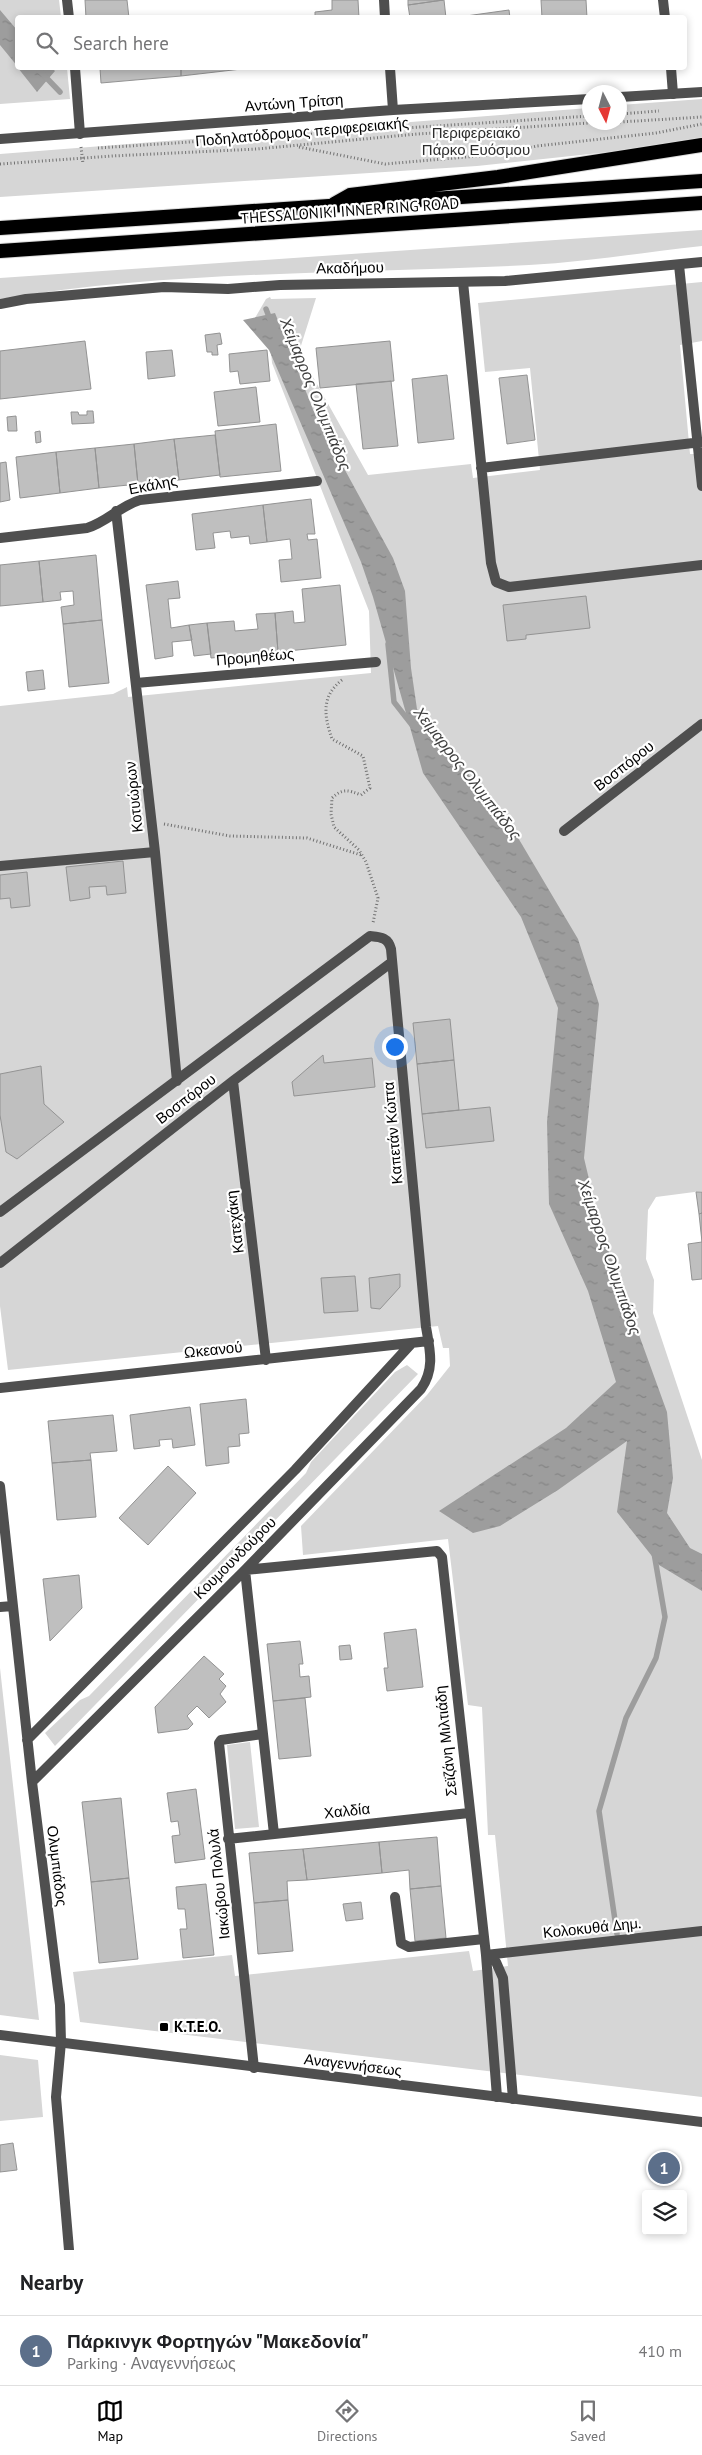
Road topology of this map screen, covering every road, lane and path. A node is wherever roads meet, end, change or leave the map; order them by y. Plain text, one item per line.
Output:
1 (67, 0) edge
2 (384, 0) edge
3 (663, 0) edge
4 (69, 15) edge
5 (385, 15) edge
6 (665, 15) edge
7 (75, 70) edge
8 (390, 70) edge
9 (670, 70) edge
10 (702, 92) edge
11 (673, 94) junction
12 (627, 97) edge
13 (582, 99) edge
14 (393, 110) junction
15 (665, 110) dead end
16 (627, 113) edge
17 (582, 117) edge
18 (702, 117) edge
19 (627, 122) edge
20 (582, 123) edge
21 (702, 124) edge
22 (80, 134) junction
23 (0, 139) edge
24 (702, 144) edge
25 (294, 146) junction
26 (72, 150) dead end
27 (0, 164) edge
28 (702, 181) edge
29 (702, 203) edge
30 (332, 206) junction
31 (0, 228) edge
32 (0, 251) edge
33 (702, 262) edge
34 (679, 265) junction
35 (463, 282) junction
36 (0, 304) edge
37 (700, 442) edge
38 (481, 468) junction
39 (317, 480) dead end
40 (702, 486) edge
41 (116, 511) junction
42 (0, 538) edge
43 (702, 565) edge
44 (376, 662) dead end
45 (343, 679) dead end
46 (136, 683) junction
47 (702, 724) edge
48 (152, 823) junction
49 (564, 831) dead end
50 (155, 852) junction
51 (362, 855) junction
52 (0, 866) edge
53 (370, 936) junction
54 (392, 962) junction
55 (177, 1081) junction
56 (233, 1081) junction
57 (0, 1212) edge
58 (0, 1263) edge
59 (429, 1341) junction
60 (411, 1344) junction
61 (266, 1360) junction
62 (0, 1388) edge
63 (0, 1486) edge
64 (245, 1570) junction
65 (13, 1606) junction
66 (0, 1607) edge
67 (263, 1734) junction
68 (27, 1740) junction
69 (32, 1782) junction
70 (469, 1813) junction
71 (274, 1834) junction
72 (228, 1839) junction
73 (395, 1897) dead end
74 (702, 1931) edge
75 (484, 1939) junction
76 (486, 1955) junction
77 (0, 2035) edge
78 (61, 2042) junction
79 (254, 2068) junction
80 (497, 2097) junction
81 (513, 2099) junction
82 (702, 2122) edge
83 (69, 2250) edge

1 - 4 street
2 - 5 street
3 - 6 street
7 - 22 street
8 - 14 street
9 - 11 street
10 - 11 street
11 - 12 street
13 - 14 street, Αντώνη Τρίτση
14 - 22 street, Αντώνη Τρίτση
15 - 16 path
17 - 26 path
18 - 19 path
20 - 25 path, Ποδηλατόδρομος περιφερειακής
21 - 25 path
22 - 23 street, Αντώνη Τρίτση
24 - 30 highway
25 - 27 path, Ποδηλατόδρομος περιφερειακής
28 - 30 highway, THESSALONIKI INNER RING ROAD
29 - 32 highway, THESSALONIKI INNER RING ROAD
30 - 31 highway, THESSALONIKI INNER RING ROAD
33 - 34 street, Ακαδήμου
34 - 35 street, Ακαδήμου
34 - 37 street
35 - 36 street, Ακαδήμου
35 - 38 street
37 - 38 street
37 - 40 street
38 - 43 street
39 - 41 street, Εκάλης
41 - 42 street, Εκάλης
41 - 46 street, Κοτυώρων
44 - 46 street, Προμηθέως
45 - 51 path
46 - 48 street, Κοτυώρων
47 - 49 street, Βοσπόρου
48 - 50 street, Κοτυώρων
48 - 51 path
50 - 52 street
50 - 55 street, Κοτυώρων
51 - 53 path
53 - 54 street, Καπετάν Κώττα
53 - 55 street, Βοσπόρου
54 - 56 street, Βοσπόρου
54 - 59 street, Καπετάν Κώττα
55 - 57 street, Βοσπόρου
56 - 58 street, Βοσπόρου
56 - 61 street, Κατεχάκη
59 - 60 street, Ωκεανού
59 - 64 street, Κουμουνδούρου
60 - 61 street, Ωκεανού
60 - 68 street, Κουμουνδούρου
61 - 62 street, Ωκεανού
63 - 65 street, Ολυμπιάδος
64 - 67 street
64 - 69 street, Κουμουνδούρου
64 - 70 street, Σεϊζάνη Μιλτιάδη
65 - 66 street
65 - 68 street, Ολυμπιάδος
67 - 71 street
67 - 72 street, Ιακώβου Πολυλά
68 - 69 street, Ολυμπιάδος
69 - 78 street, Ολυμπιάδος
70 - 71 street, Χαλδία
70 - 75 street, Σεϊζάνη Μιλτιάδη
71 - 72 street, Χαλδία
72 - 79 street, Ιακώβου Πολυλά
73 - 75 street
74 - 76 street, Κολοκυθά Δημ.
75 - 76 street, Σεϊζάνη Μιλτιάδη
76 - 80 street, Σεϊζάνη Μιλτιάδη
76 - 81 street
77 - 78 street, Αναγεννήσεως
78 - 79 street, Αναγεννήσεως
78 - 83 street, Ολυμπιάδος
79 - 80 street, Αναγεννήσεως
80 - 81 street, Αναγεννήσεως
81 - 82 street, Αναγεννήσεως

